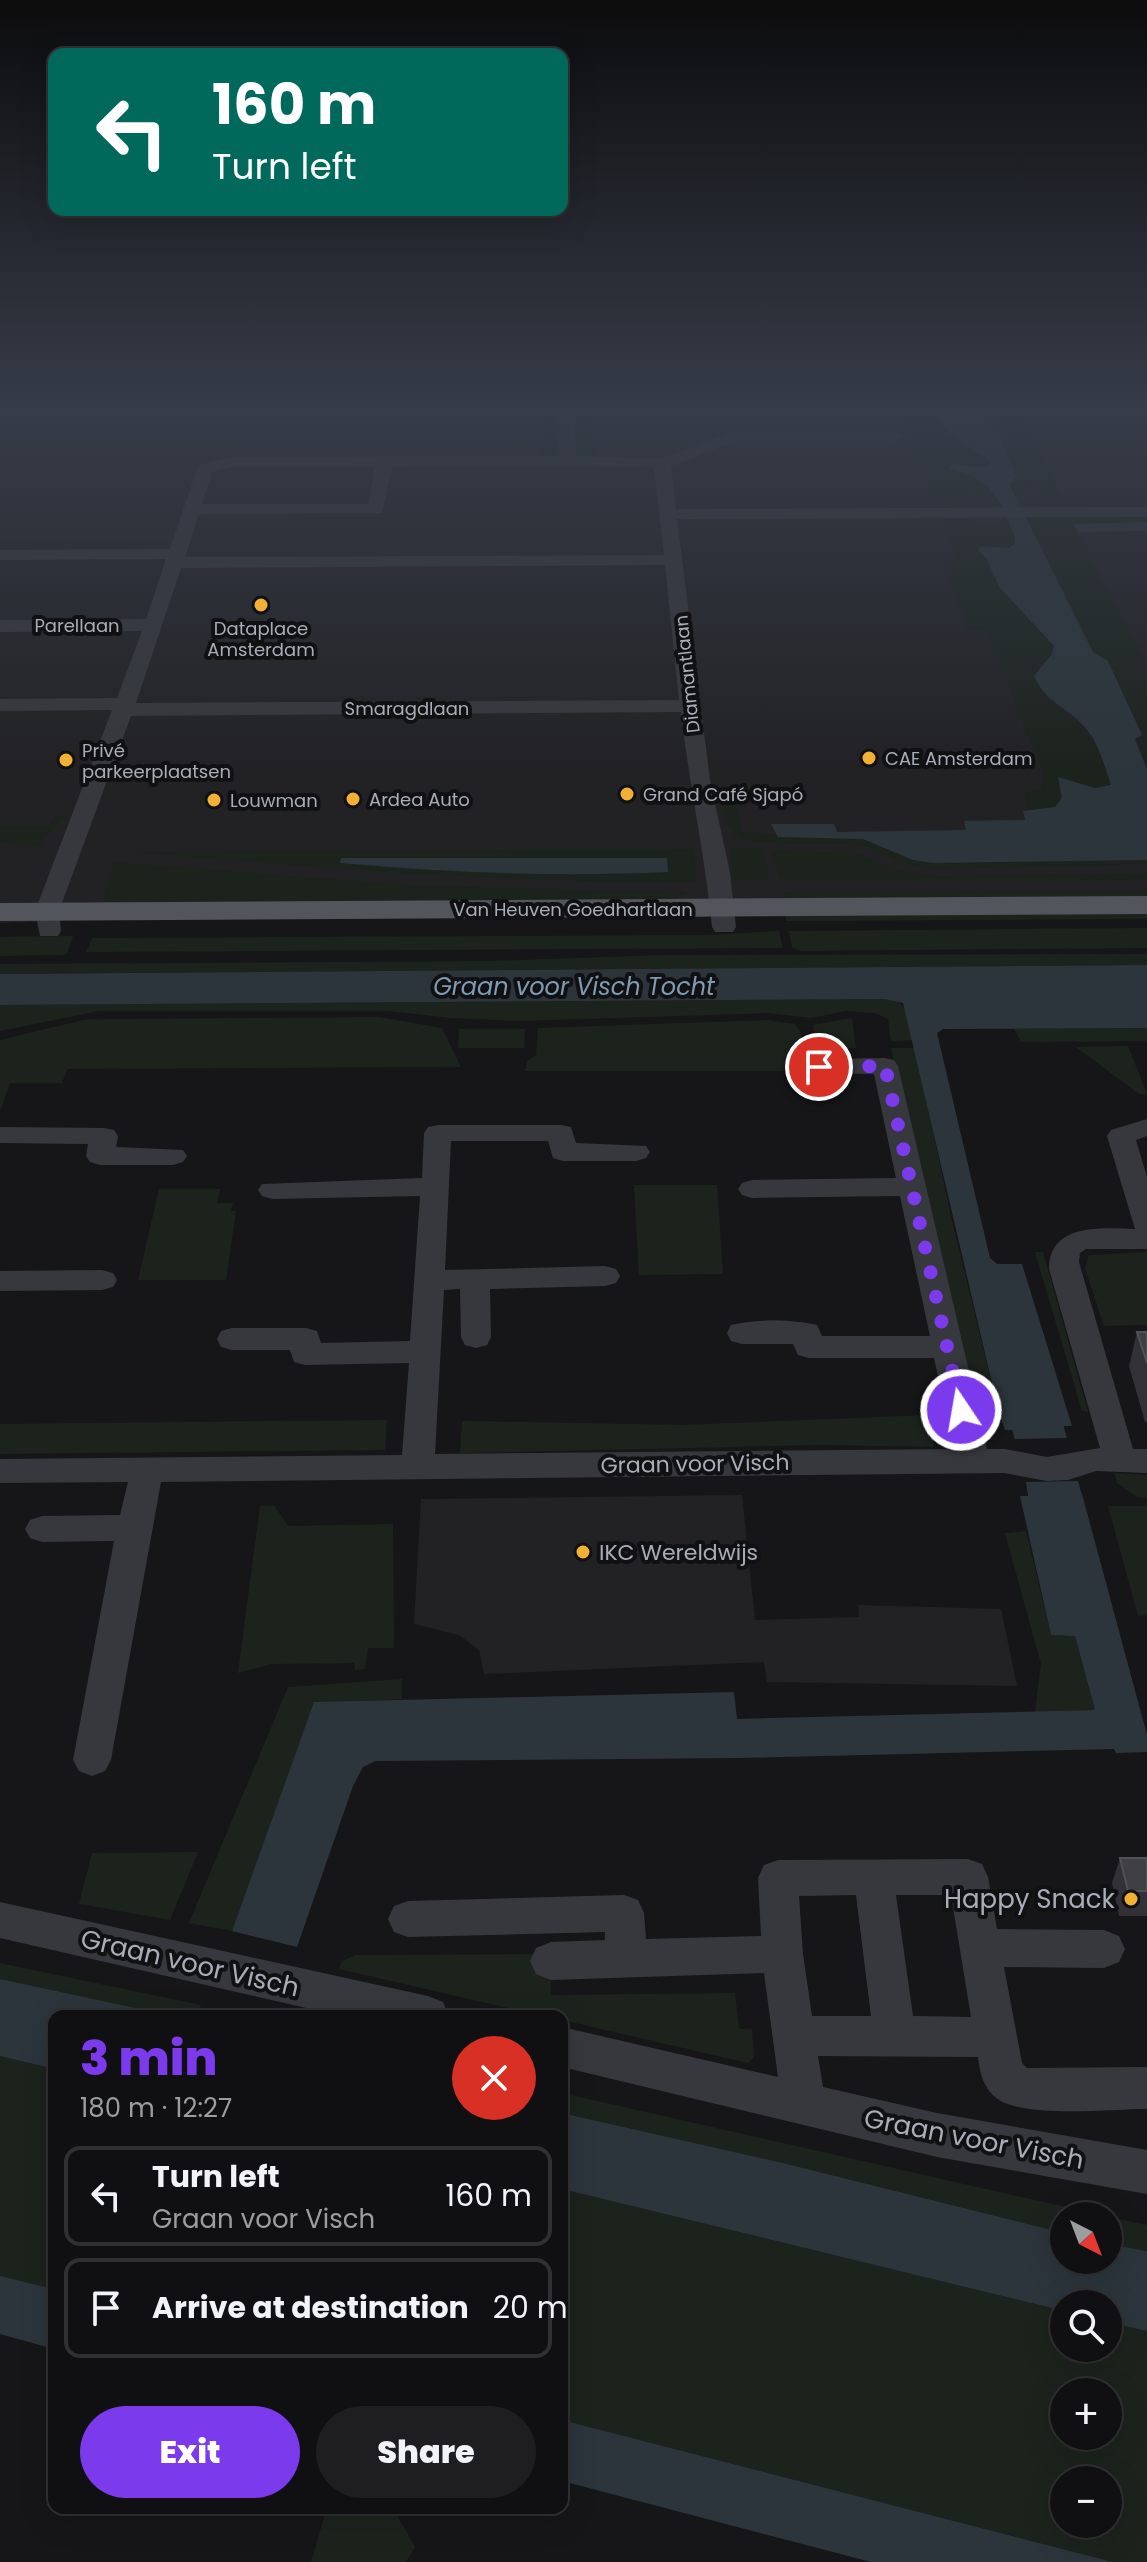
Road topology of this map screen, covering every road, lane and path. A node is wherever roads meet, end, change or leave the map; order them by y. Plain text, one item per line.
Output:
1 (185, 530) edge
2 (671, 530) edge
3 (0, 555) edge
4 (175, 558) junction
5 (674, 560) junction
6 (154, 625) junction
7 (0, 626) edge
8 (0, 705) edge
9 (691, 706) junction
10 (124, 707) junction
11 (1147, 905) edge
12 (0, 912) edge
13 (724, 917) junction
14 (53, 918) junction
15 (1147, 923) edge
16 (0, 931) edge
17 (819, 1067) dead end
18 (1147, 1127) edge
19 (0, 1135) edge
20 (636, 1152) dead end
21 (173, 1156) dead end
22 (436, 1187) junction
23 (911, 1187) junction
24 (752, 1189) dead end
25 (272, 1190) dead end
26 (1147, 1225) edge
27 (1147, 1239) edge
28 (605, 1276) dead end
29 (102, 1280) dead end
30 (432, 1280) junction
31 (475, 1280) junction
32 (0, 1281) edge
33 (742, 1333) dead end
34 (476, 1337) dead end
35 (232, 1339) dead end
36 (947, 1347) junction
37 (424, 1352) junction
38 (1118, 1460) edge
39 (989, 1461) junction
40 (418, 1467) junction
41 (148, 1468) junction
42 (0, 1471) edge
43 (134, 1528) junction
44 (42, 1529) dead end
45 (92, 1760) dead end
46 (874, 1877) junction
47 (408, 1919) dead end
48 (0, 1920) edge
49 (981, 1948) junction
50 (1104, 1949) dead end
51 (782, 1954) junction
52 (627, 1959) junction
53 (551, 1961) dead end
54 (401, 2010) edge
55 (792, 2036) junction
56 (995, 2037) junction
57 (895, 2038) junction
58 (568, 2048) edge
59 (1147, 2088) edge
60 (803, 2102) junction
61 (1147, 2172) edge

1 - 4 street, Parellaan
2 - 5 street, Diamantlaan
3 - 4 street
4 - 5 street
4 - 6 street, Parellaan
5 - 9 street, Diamantlaan
6 - 7 street, Parellaan
6 - 10 street, Parellaan
8 - 10 street
9 - 10 street, Smaragdlaan
9 - 13 street, Diamantlaan
10 - 14 street, Parellaan
11 - 13 main road, Van Heuven Goedhartlaan
12 - 14 main road, Van Heuven Goedhartlaan
13 - 14 main road, Van Heuven Goedhartlaan
13 - 15 main road, Van Heuven Goedhartlaan
14 - 16 main road, Van Heuven Goedhartlaan
17 - 23 street
18 - 26 street
19 - 21 street
20 - 22 street
22 - 25 street
22 - 30 street
23 - 24 street
23 - 36 street
27 - 38 street, Graan voor Visch
28 - 31 street
29 - 32 street
30 - 31 street
30 - 37 street
31 - 34 street
33 - 36 street
35 - 37 street
36 - 39 street
37 - 40 street
38 - 39 street, Graan voor Visch
39 - 40 street, Graan voor Visch
40 - 41 street, Graan voor Visch
41 - 42 street, Graan voor Visch
41 - 43 street
43 - 44 street
43 - 45 street
46 - 49 street
46 - 51 street
46 - 57 street
47 - 52 street
48 - 54 street, Graan voor Visch
49 - 50 street
49 - 56 street
51 - 52 street
51 - 55 street
52 - 53 street
55 - 57 street
55 - 60 street
56 - 57 street
56 - 59 street
58 - 60 street, Graan voor Visch
60 - 61 street, Graan voor Visch

